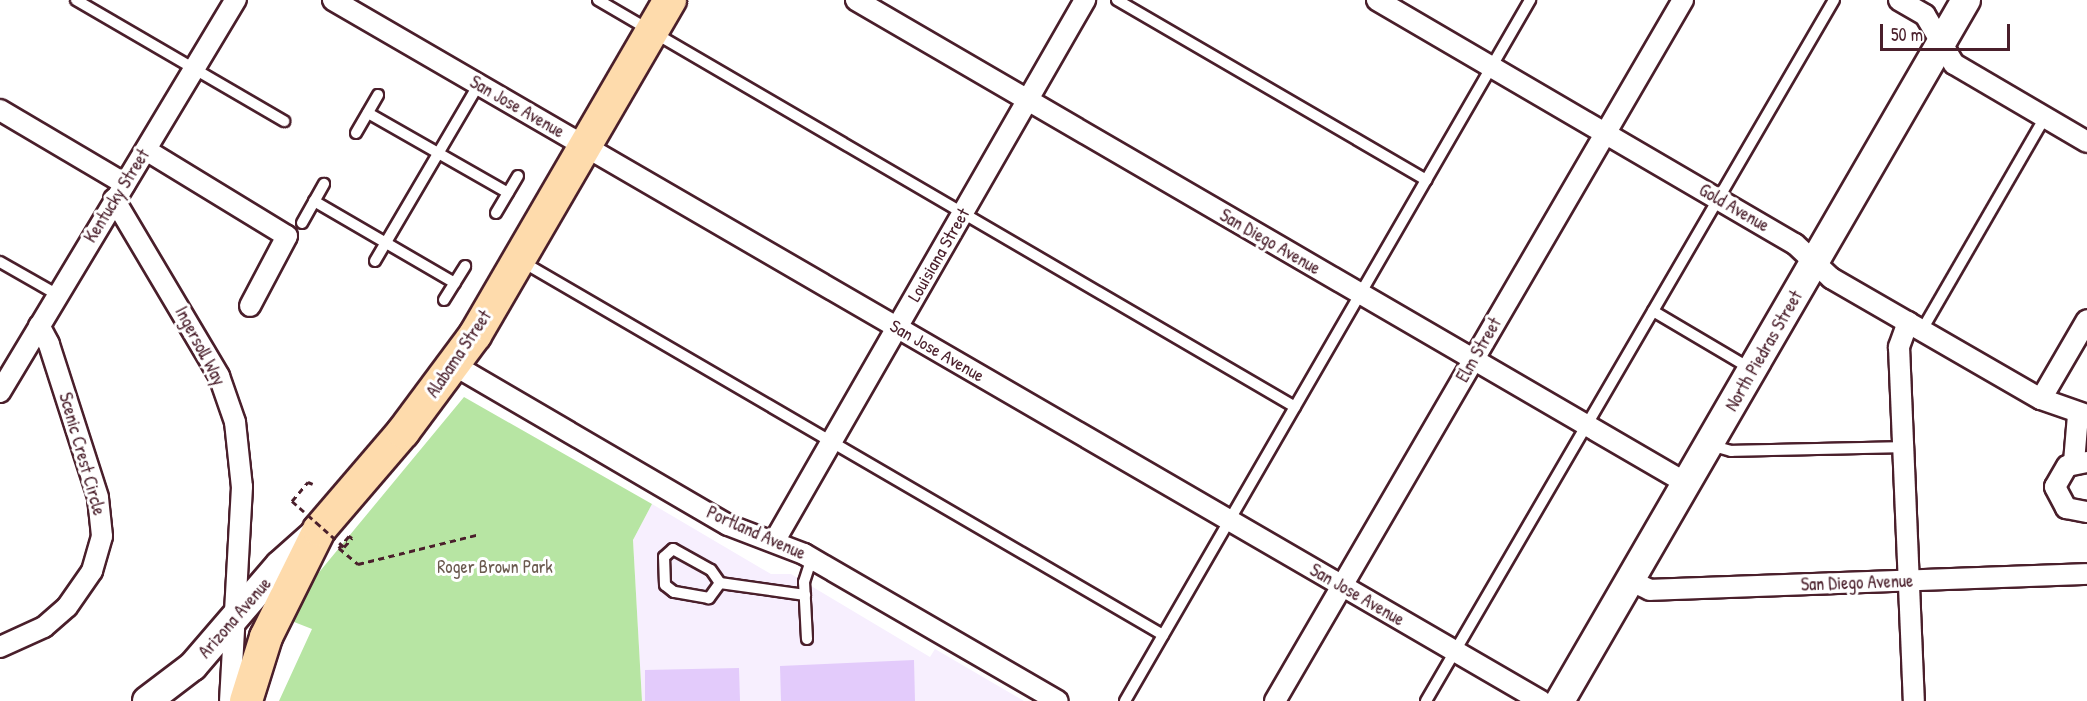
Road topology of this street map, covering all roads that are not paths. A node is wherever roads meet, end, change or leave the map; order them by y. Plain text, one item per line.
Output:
1 (76, 0) edge
2 (236, 0) edge
3 (333, 0) edge
4 (598, 0) edge
5 (670, 0) edge
6 (856, 0) edge
7 (1086, 0) edge
8 (1116, 0) edge
9 (1377, 0) edge
10 (1530, 0) edge
11 (1683, 0) edge
12 (1834, 0) edge
13 (1899, 0) edge
14 (1966, 0) edge
15 (651, 31) junction
16 (1942, 41) junction
17 (1492, 67) junction
18 (195, 69) junction
19 (478, 84) junction
20 (378, 95) dead end
21 (1028, 101) junction
22 (0, 111) edge
23 (368, 113) junction
24 (2045, 117) junction
25 (284, 121) dead end
26 (356, 132) dead end
27 (1605, 133) junction
28 (2087, 142) edge
29 (584, 146) junction
30 (146, 150) junction
31 (438, 153) junction
32 (518, 176) dead end
33 (1426, 180) junction
34 (324, 184) dead end
35 (119, 191) junction
36 (508, 193) junction
37 (1718, 199) junction
38 (314, 201) junction
39 (496, 213) dead end
40 (963, 213) junction
41 (302, 223) dead end
42 (386, 242) junction
43 (518, 260) junction
44 (375, 261) dead end
45 (0, 262) edge
46 (1816, 262) junction
47 (465, 266) dead end
48 (455, 283) junction
49 (56, 294) junction
50 (1360, 294) junction
51 (444, 300) dead end
52 (250, 306) dead end
53 (1653, 311) junction
54 (2087, 320) edge
55 (39, 325) junction
56 (1915, 326) junction
57 (897, 328) junction
58 (1473, 360) junction
59 (454, 365) junction
60 (1753, 371) junction
61 (0, 392) edge
62 (2041, 399) junction
63 (1295, 406) junction
64 (2082, 415) edge
65 (1586, 426) junction
66 (831, 442) junction
67 (1709, 445) junction
68 (1903, 447) junction
69 (2080, 462) edge
70 (1686, 483) junction
71 (2087, 512) edge
72 (1229, 520) junction
73 (331, 539) junction
74 (775, 540) junction
75 (812, 558) junction
76 (2087, 574) edge
77 (1629, 580) junction
78 (1910, 581) junction
79 (720, 583) junction
80 (1342, 586) junction
81 (805, 595) junction
82 (237, 616) junction
83 (1163, 635) junction
84 (807, 639) dead end
85 (0, 647) edge
86 (1455, 652) junction
87 (147, 701) edge
88 (230, 701) edge
89 (246, 701) edge
90 (1058, 701) edge
91 (1125, 701) edge
92 (1275, 701) edge
93 (1426, 701) edge
94 (1541, 701) edge
95 (1560, 701) edge
96 (1914, 701) edge

1 - 18 lane
2 - 18 street, Kentucky Street
3 - 19 street, San Jose Avenue
4 - 15 lane
5 - 15 main road, Alabama Street
6 - 21 street, San Diego Avenue
7 - 21 street, Louisiana Street
8 - 33 lane
9 - 17 street, Gold Avenue
10 - 17 lane
11 - 27 street, Elm Street
12 - 37 lane
13 - 16 street
14 - 16 main road, North Piedras Street
15 - 29 main road, Alabama Street
15 - 40 lane
16 - 24 street
16 - 46 main road, North Piedras Street
17 - 27 street, Gold Avenue
17 - 33 lane
18 - 25 lane
18 - 30 street, Kentucky Street
19 - 29 street, San Jose Avenue
19 - 31 lane
20 - 23 lane
21 - 40 street, Louisiana Street
21 - 50 street, San Diego Avenue
22 - 35 street
23 - 26 lane
23 - 31 lane
24 - 28 street
24 - 56 lane
27 - 37 street, Gold Avenue
27 - 58 street, Elm Street
29 - 43 main road, Alabama Street
29 - 57 street, San Jose Avenue
30 - 35 street, Kentucky Street
30 - 52 street
31 - 36 lane
31 - 42 lane
32 - 36 lane
33 - 50 lane
34 - 38 lane
35 - 49 street, Kentucky Street
35 - 82 street, Ingersoll Way
36 - 39 lane
37 - 46 street, Gold Avenue
37 - 53 lane
38 - 41 lane
38 - 42 lane
40 - 57 street, Louisiana Street
40 - 63 lane
42 - 44 lane
42 - 48 lane
43 - 59 main road, Alabama Street
43 - 66 lane
45 - 49 lane
46 - 56 street, Gold Avenue
46 - 60 main road, North Piedras Street
47 - 48 lane
48 - 51 lane
49 - 55 street, Kentucky Street
50 - 58 street, San Diego Avenue
50 - 63 lane
53 - 60 lane
53 - 65 lane
54 - 62 street
55 - 61 street, Kentucky Street
55 - 85 street, Scenic Crest Circle
56 - 62 street, Gold Avenue
56 - 68 street
57 - 66 street, Louisiana Street
57 - 72 street, San Jose Avenue
58 - 65 street, San Diego Avenue
58 - 80 street, Elm Street
59 - 73 main road, Alabama Street
59 - 74 street, Portland Avenue
60 - 67 main road, North Piedras Street
62 - 64 street, Gold Avenue
63 - 72 lane
64 - 69 street
65 - 70 street, San Diego Avenue
65 - 86 lane
66 - 74 street, Louisiana Street
66 - 83 lane
67 - 68 lane
67 - 70 main road, North Piedras Street
68 - 78 street
69 - 71 street
70 - 77 main road, North Piedras Street
72 - 80 street, San Jose Avenue
72 - 83 lane
73 - 82 main road, Arizona Avenue
73 - 89 main road, Alabama Street
74 - 75 street, Portland Avenue
75 - 81 lane
75 - 90 street, Portland Avenue
76 - 78 street, San Diego Avenue
77 - 78 street, San Diego Avenue
77 - 95 main road, North Piedras Street
78 - 96 street
79 - 79 lane
79 - 81 lane
80 - 86 street, San Jose Avenue
80 - 92 street, Elm Street
81 - 84 lane
82 - 87 main road, Arizona Avenue
82 - 88 street
83 - 91 lane
86 - 93 lane
86 - 94 street, San Jose Avenue

